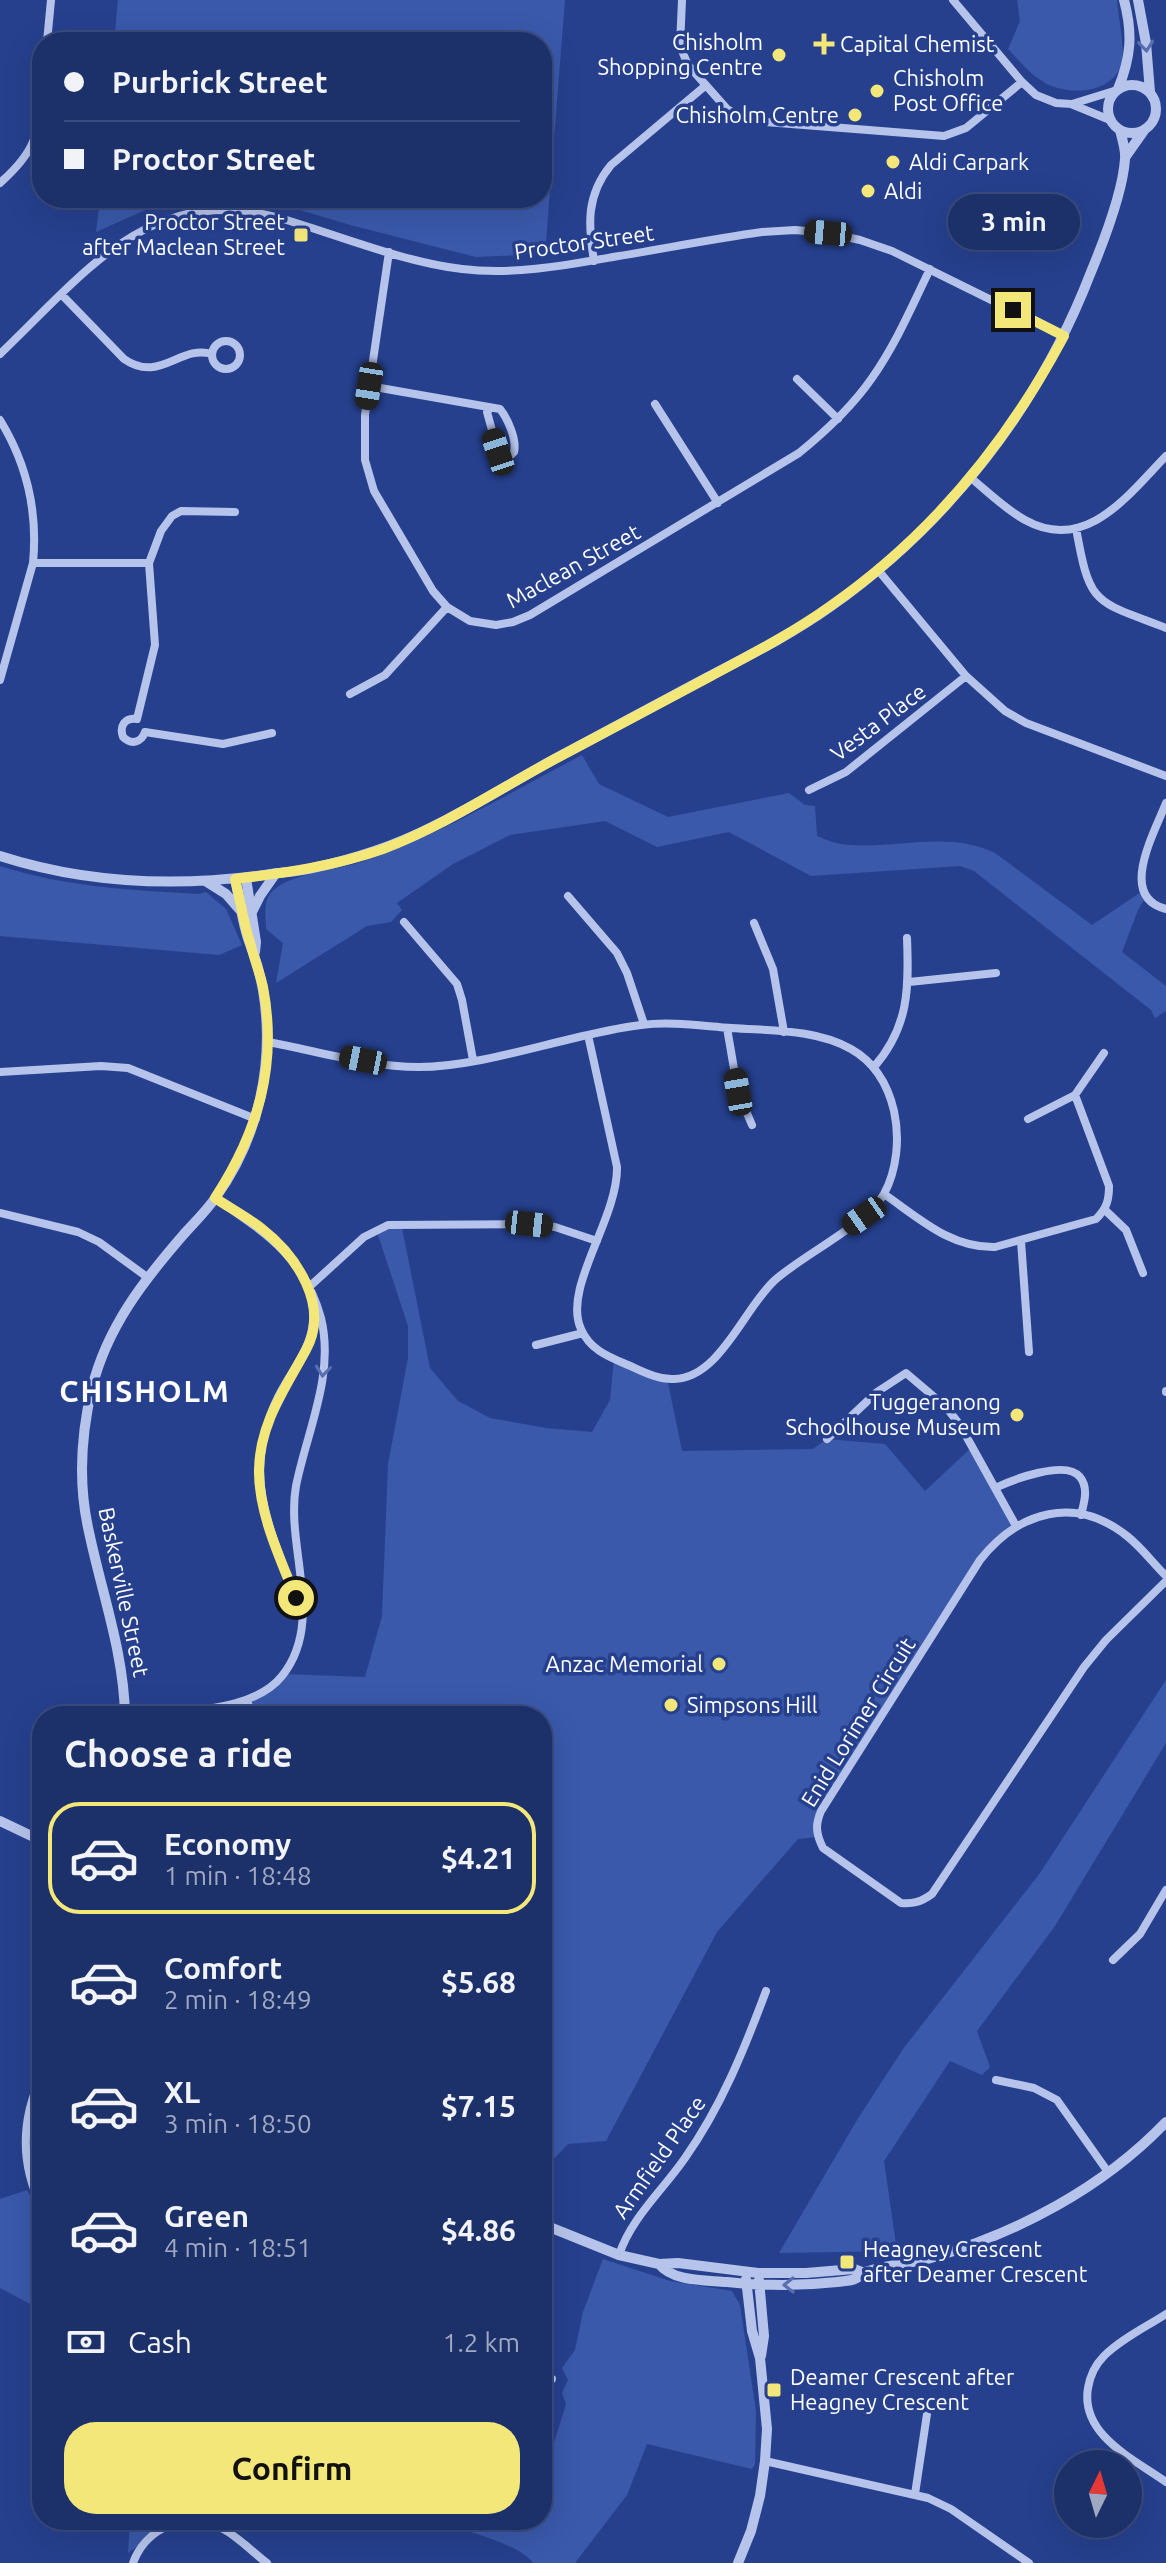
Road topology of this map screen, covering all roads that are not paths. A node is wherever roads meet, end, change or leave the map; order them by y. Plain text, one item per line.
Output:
1 (51, 0) edge
2 (682, 0) edge
3 (953, 0) edge
4 (1124, 0) edge
5 (1138, 0) edge
6 (48, 32) edge
7 (1022, 82) junction
8 (705, 86) junction
9 (1116, 90) junction
10 (1150, 93) junction
11 (1166, 100) edge
12 (1071, 104) junction
13 (1110, 120) junction
14 (1166, 120) edge
15 (1149, 125) junction
16 (1120, 130) junction
17 (32, 146) edge
18 (1125, 159) junction
19 (0, 183) edge
20 (389, 252) junction
21 (594, 261) junction
22 (930, 269) junction
23 (62, 295) junction
24 (1064, 336) junction
25 (0, 354) edge
26 (212, 354) dead end
27 (797, 379) dead end
28 (369, 386) junction
29 (655, 404) dead end
30 (490, 408) junction
31 (838, 419) junction
32 (0, 420) edge
33 (1166, 456) edge
34 (971, 478) junction
35 (718, 503) junction
36 (235, 512) dead end
37 (1076, 528) junction
38 (33, 563) junction
39 (149, 563) junction
40 (878, 570) junction
41 (447, 607) junction
42 (1166, 628) edge
43 (966, 676) junction
44 (0, 680) edge
45 (350, 694) dead end
46 (137, 719) junction
47 (145, 732) junction
48 (272, 733) dead end
49 (1166, 776) edge
50 (809, 790) dead end
51 (1166, 803) edge
52 (0, 856) edge
53 (276, 873) junction
54 (241, 878) junction
55 (204, 881) junction
56 (568, 896) dead end
57 (1166, 909) edge
58 (248, 914) junction
59 (404, 922) dead end
60 (754, 923) dead end
61 (907, 938) dead end
62 (996, 973) dead end
63 (909, 982) junction
64 (644, 1024) junction
65 (727, 1028) junction
66 (784, 1032) junction
67 (588, 1035) junction
68 (268, 1042) junction
69 (1104, 1053) dead end
70 (473, 1060) junction
71 (874, 1067) junction
72 (0, 1072) edge
73 (1075, 1095) junction
74 (256, 1119) junction
75 (1028, 1119) dead end
76 (752, 1125) dead end
77 (884, 1194) junction
78 (215, 1198) junction
79 (1105, 1210) junction
80 (0, 1213) edge
81 (597, 1241) junction
82 (1021, 1241) junction
83 (1143, 1273) dead end
84 (147, 1277) junction
85 (310, 1292) junction
86 (583, 1333) junction
87 (536, 1345) dead end
88 (1029, 1352) dead end
89 (827, 1439) dead end
90 (995, 1488) junction
91 (1081, 1515) junction
92 (1016, 1526) junction
93 (1166, 1579) edge
94 (302, 1617) junction
95 (124, 1706) edge
96 (256, 1706) edge
97 (0, 1821) edge
98 (32, 1836) edge
99 (1166, 1890) edge
100 (1113, 1960) dead end
101 (766, 1991) dead end
102 (996, 2080) dead end
103 (32, 2100) edge
104 (1163, 2130) edge
105 (1108, 2172) junction
106 (32, 2185) edge
107 (552, 2228) edge
108 (619, 2255) junction
109 (659, 2264) junction
110 (745, 2272) junction
111 (758, 2273) junction
112 (864, 2273) junction
113 (747, 2285) junction
114 (759, 2285) junction
115 (1166, 2314) edge
116 (760, 2358) junction
117 (927, 2414) dead end
118 (765, 2461) junction
119 (1166, 2482) edge
120 (915, 2494) junction
121 (160, 2530) edge
122 (225, 2530) edge
123 (133, 2563) edge
124 (267, 2563) edge
125 (738, 2563) edge
126 (1029, 2563) edge

1 - 6 street
2 - 8 street
3 - 7 street
4 - 9 street
5 -> 10 street
7 - 8 street
7 - 12 street
8 - 21 street
9 - 10 street
9 - 12 street
9 - 13 street
10 - 11 street
10 - 15 street
12 - 13 street
13 - 16 street
14 - 15 street
15 - 16 street
15 - 18 street
16 - 18 street
17 - 19 street
18 - 24 street
20 - 21 street, Proctor Street
20 - 23 street, Proctor Street
20 - 28 street, Maclean Street
21 - 22 street, Proctor Street
22 - 24 street, Proctor Street
22 - 31 street, Maclean Street
23 - 25 street, Proctor Street
23 - 26 street
24 - 34 street
27 - 31 street
28 - 30 street
28 - 41 street, Maclean Street
29 - 35 street
30 - 30 street
31 - 35 street, Maclean Street
32 - 38 street
33 - 37 street
34 - 37 street
34 - 40 street
35 - 41 street, Maclean Street
36 - 39 street
37 - 42 street
38 - 39 street
38 - 44 street
39 - 46 street
40 - 43 street
40 - 53 street
41 - 45 street
43 - 49 street
43 - 50 street, Vesta Place
46 - 47 street
46 - 47 street
47 - 48 street
51 - 57 street
52 - 55 street
53 - 54 street
53 - 58 street
54 - 55 street
54 - 58 street, Baskerville Street
55 - 58 street
56 - 64 street
58 - 68 street, Baskerville Street
59 - 70 street
60 - 66 street
61 - 63 street
62 - 63 street
63 - 71 street
64 - 65 street
64 - 67 street
65 - 66 street
65 - 76 street
66 - 71 street
67 - 70 street
67 - 81 street
68 - 70 street
68 - 74 street, Baskerville Street
69 - 73 street
71 - 77 street
72 - 74 street
73 - 75 street
73 - 79 street
74 - 78 street, Baskerville Street
77 - 82 street
77 - 86 street
78 - 84 street, Baskerville Street
78 - 85 street
79 - 82 street
79 - 83 street
80 - 84 street
81 - 85 street
81 - 86 street
82 - 88 street
84 - 95 street, Baskerville Street
85 -> 94 street
85 - 94 street
86 - 87 street
89 - 90 street
90 - 91 street
90 - 92 street
91 - 92 street, Enid Lorimer Circuit
91 - 93 street, Enid Lorimer Circuit
92 - 93 street, Enid Lorimer Circuit
94 - 96 street
97 - 98 street
99 - 100 street
101 - 108 street, Armfield Place
102 - 105 street
103 - 106 street
104 - 105 street
105 - 112 street
107 - 108 street
108 - 109 street
109 - 110 street
109 - 113 street
110 - 111 street
110 - 113 street
111 - 112 street
111 - 114 street
112 -> 114 street
113 - 114 street
113 - 116 street
114 - 116 street
115 - 119 street
116 - 118 street
117 - 120 street
118 - 120 street
118 - 125 street
120 - 126 street
121 - 123 street
122 - 124 street

